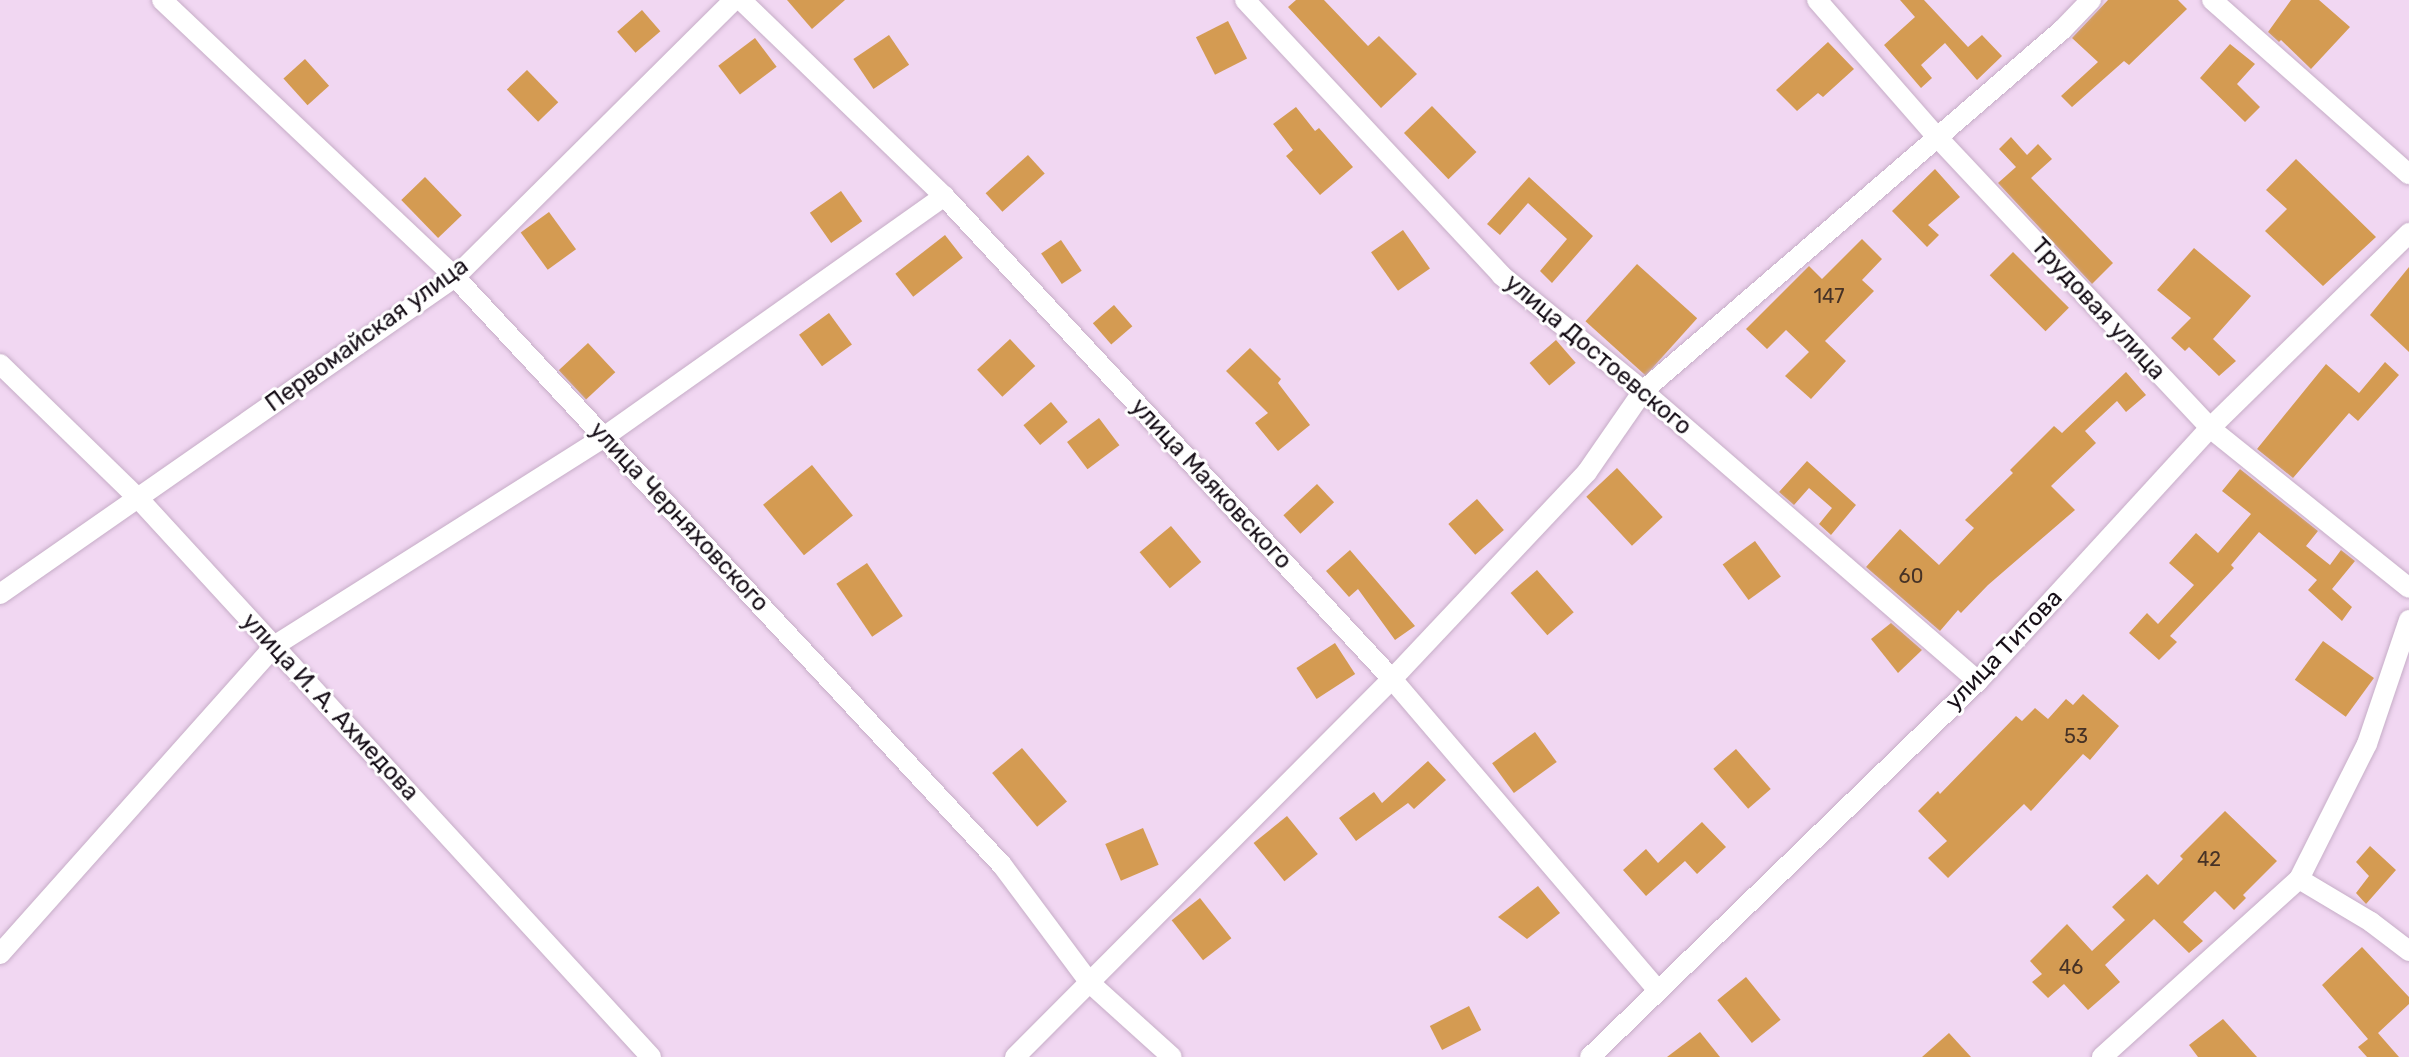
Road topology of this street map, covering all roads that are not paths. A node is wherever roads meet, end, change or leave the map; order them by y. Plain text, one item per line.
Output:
1 (162, 0) edge
2 (734, 0) edge
3 (741, 0) edge
4 (1245, 0) edge
5 (1817, 0) edge
6 (2091, 0) edge
7 (2212, 0) edge
8 (1938, 138) junction
9 (2409, 174) edge
10 (944, 196) junction
11 (2409, 233) edge
12 (455, 277) junction
13 (0, 364) edge
14 (1643, 391) junction
15 (2210, 428) junction
16 (604, 437) junction
17 (137, 497) junction
18 (2409, 588) edge
19 (0, 594) edge
20 (2409, 620) edge
21 (274, 646) junction
22 (1392, 679) junction
23 (1978, 681) junction
24 (2299, 879) junction
25 (2409, 951) edge
26 (0, 954) edge
27 (1090, 983) junction
28 (1658, 990) junction
29 (651, 1057) edge
30 (1015, 1057) edge
31 (1172, 1057) edge
32 (1590, 1057) edge
33 (2102, 1057) edge

1 - 12 street, улица Черняховского
2 - 12 street, Первомайская улица
3 - 10 street, улица Маяковского
4 - 14 street, улица Достоевского
5 - 8 street, Трудовая улица
6 - 8 street
7 - 9 street
8 - 14 street
8 - 15 street, Трудовая улица
10 - 16 street
10 - 22 street, улица Маяковского
11 - 15 street, улица Титова
12 - 16 street, улица Черняховского
12 - 17 street, Первомайская улица
13 - 17 street, улица И. А. Ахмедова
14 - 22 street
14 - 23 street, улица Достоевского
15 - 18 street, Трудовая улица
15 - 23 street, улица Титова
16 - 21 street
16 - 27 street, улица Черняховского
17 - 19 street, Первомайская улица
17 - 21 street, улица И. А. Ахмедова
20 - 24 street
21 - 26 street
21 - 29 street, улица И. А. Ахмедова
22 - 27 street
22 - 28 street, улица Маяковского
23 - 28 street, улица Титова
24 - 25 street
24 - 33 street
27 - 30 street
27 - 31 street, улица Черняховского
28 - 32 street, улица Титова

